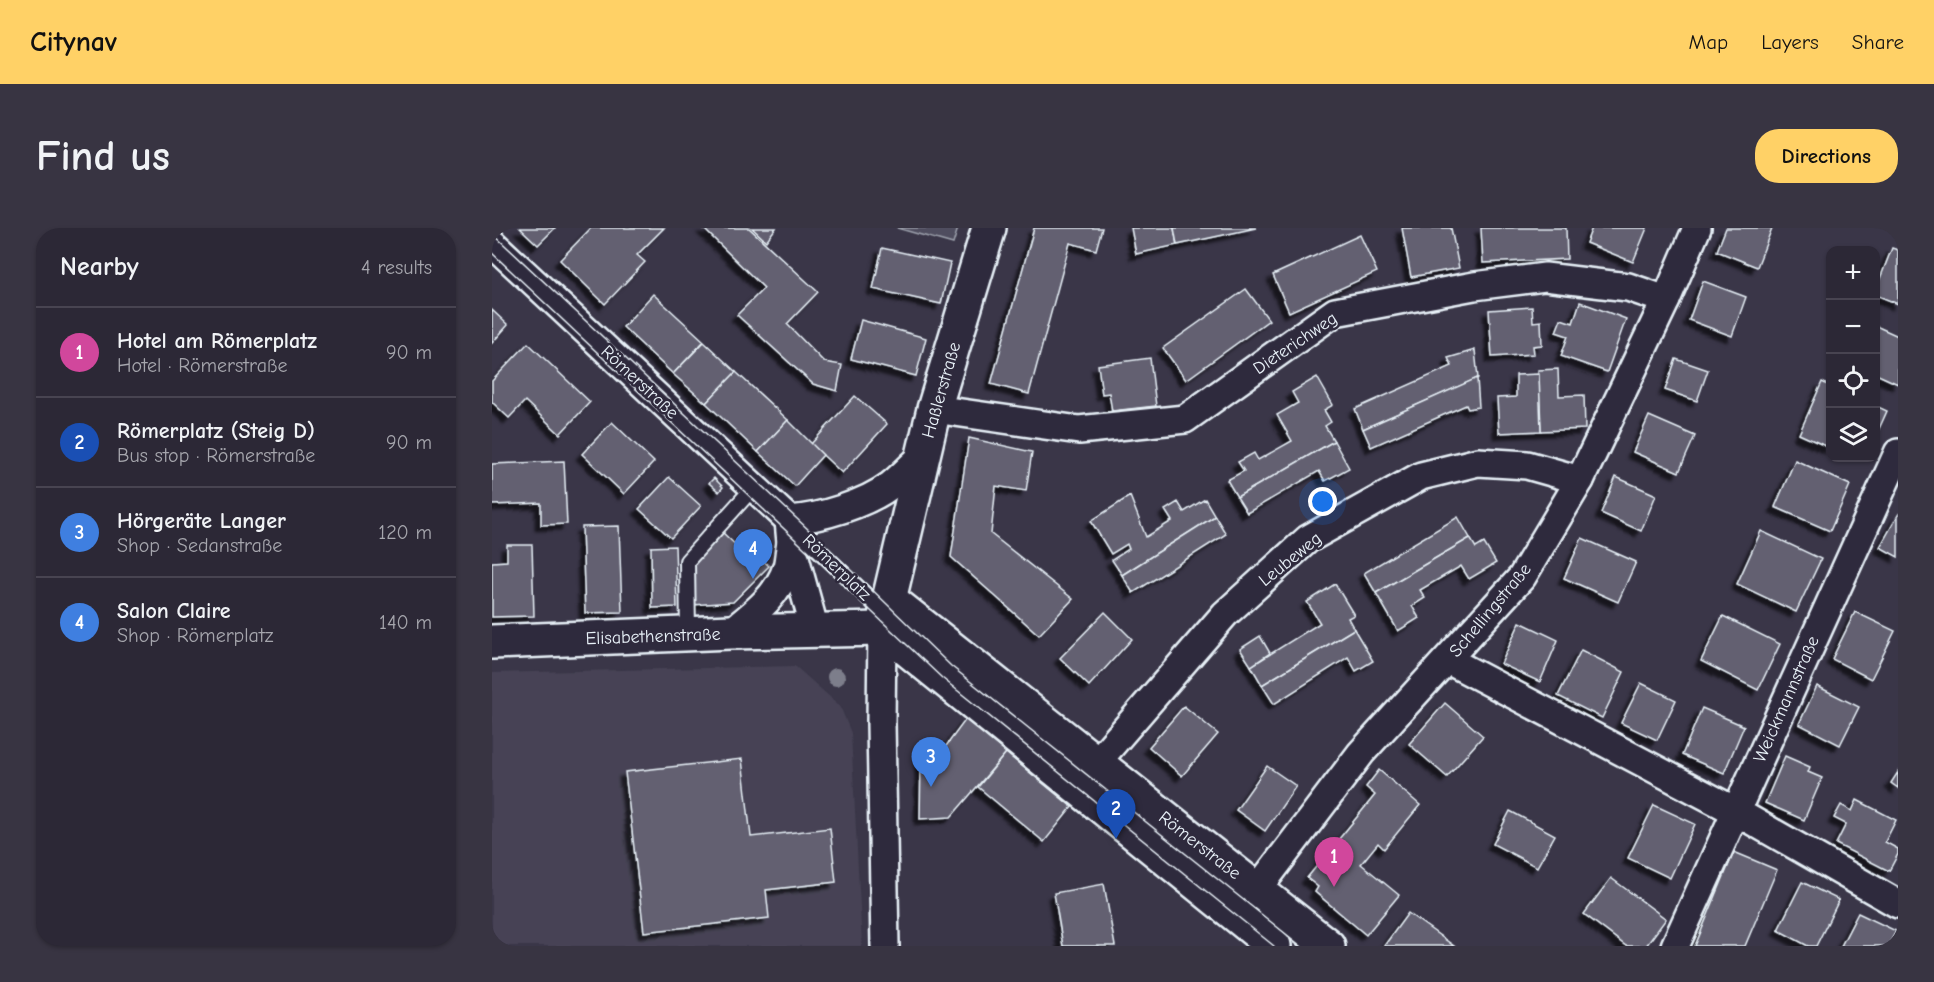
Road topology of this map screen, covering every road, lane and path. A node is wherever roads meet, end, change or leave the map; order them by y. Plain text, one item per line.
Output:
1 (989, 228) edge
2 (1697, 228) edge
3 (492, 243) edge
4 (1666, 300) junction
5 (934, 409) junction
6 (1898, 453) edge
7 (922, 456) junction
8 (1581, 480) junction
9 (753, 488) junction
10 (790, 531) junction
11 (899, 553) joint
12 (885, 614) junction
13 (815, 630) junction
14 (731, 632) junction
15 (688, 635) junction
16 (492, 642) edge
17 (1448, 660) junction
18 (950, 666) junction
19 (1096, 763) junction
20 (1735, 811) junction
21 (1257, 890) junction
22 (1898, 904) edge
23 (885, 946) edge
24 (1274, 946) edge
25 (1328, 946) edge
26 (1675, 946) edge

1 - 5 street, Haßlerstraße
2 - 4 street, Schellingstraße
3 - 9 street, Römerstraße
4 - 5 street, Dieterichweg
4 - 8 street, Schellingstraße
5 - 7 street, Haßlerstraße
6 - 20 street, Weickmannstraße
7 - 10 street, Römerplatz
7 - 11 street, Haßlerstraße
8 - 17 street, Schellingstraße
8 - 19 street, Leubeweg
9 - 10 street, Römerstraße
9 - 15 lane
10 - 12 lane, Römerplatz
10 - 13 street, Römerplatz
10 - 14 street, Römerplatz
11 - 12 street, Römerplatz
12 - 13 street, Römerplatz
12 - 18 street, Römerplatz
12 - 23 street, Römerplatz
13 - 14 street, Elisabethenstraße
14 - 15 street, Elisabethenstraße
15 - 16 street, Elisabethenstraße
17 - 20 street
17 - 21 street, Schellingstraße
18 - 19 street, Römerstraße
18 - 24 street, Römerstraße
19 - 21 street, Römerstraße
20 - 22 street
20 - 26 street, Weickmannstraße
21 - 25 street, Römerstraße

